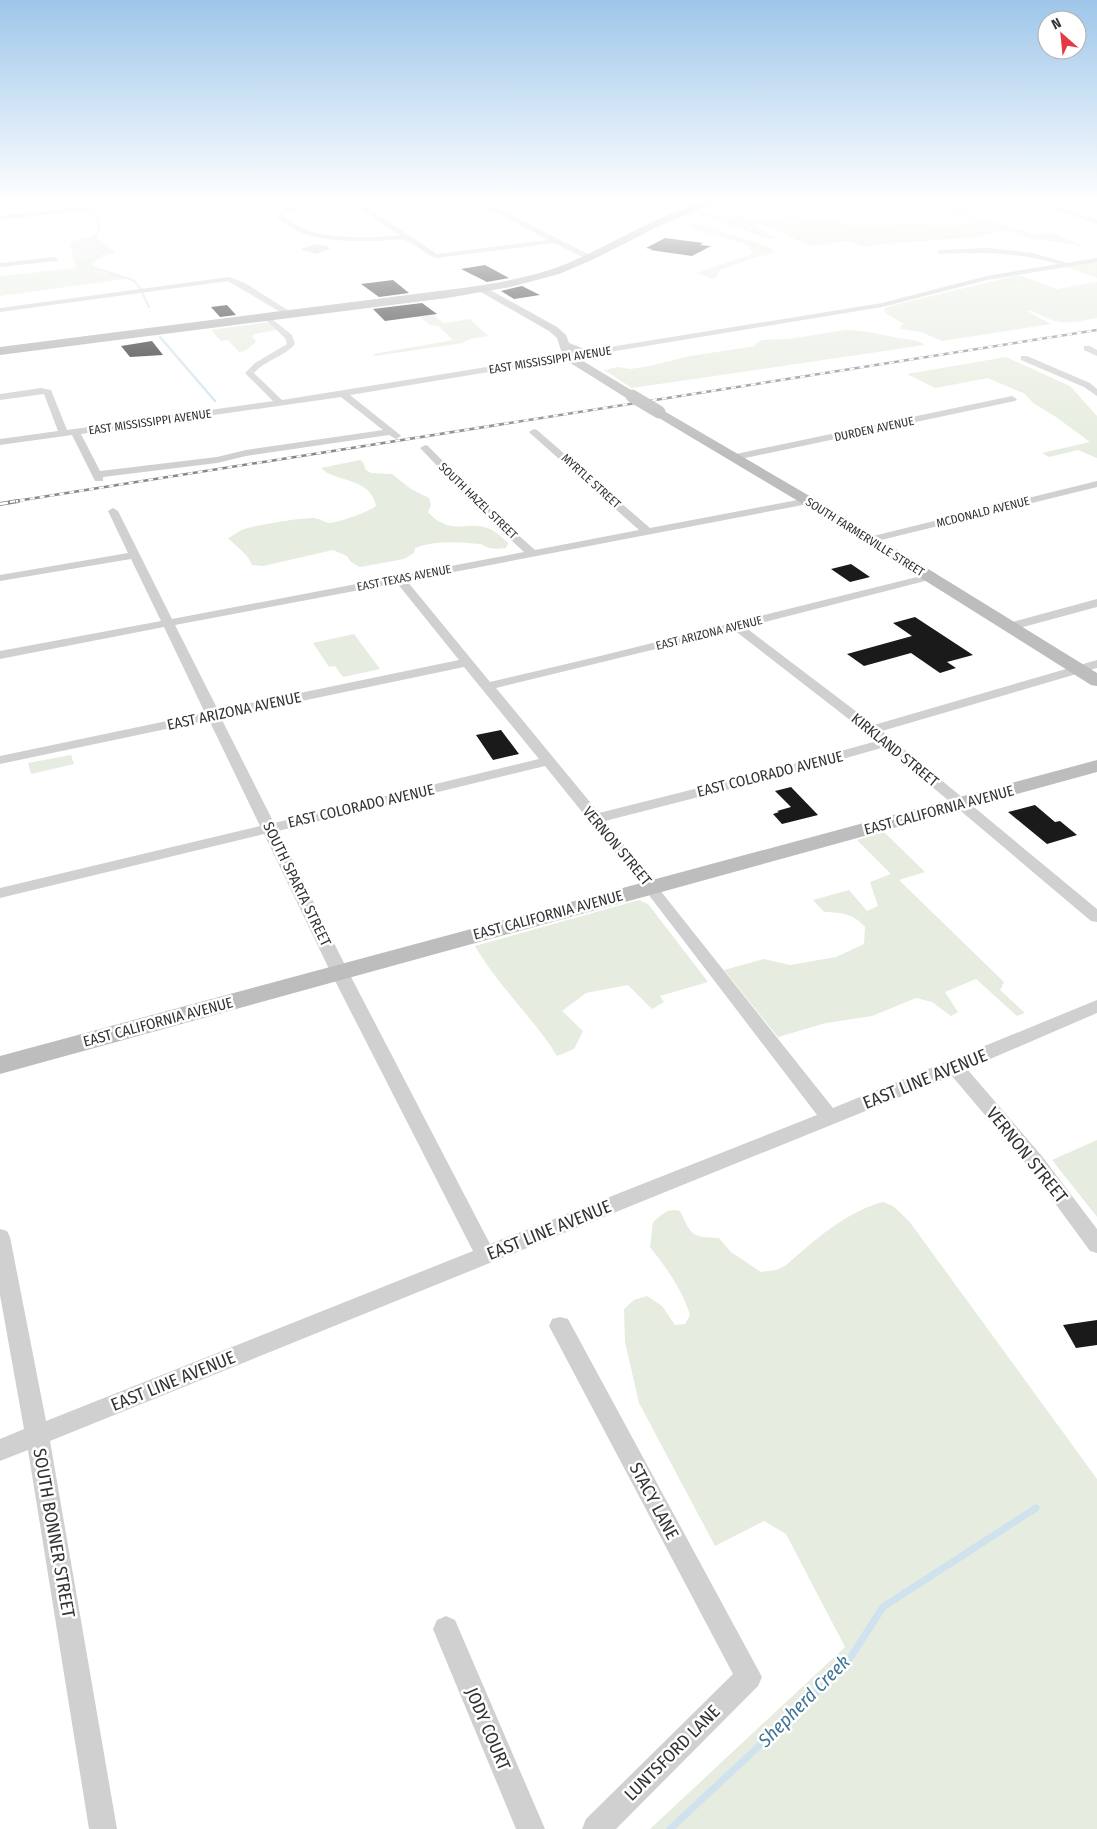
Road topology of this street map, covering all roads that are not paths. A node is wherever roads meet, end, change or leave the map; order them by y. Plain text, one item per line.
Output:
1 (174, 286) edge
2 (246, 286) edge
3 (492, 286) edge
4 (504, 286) edge
5 (955, 286) edge
6 (483, 288) junction
7 (503, 300) junction
8 (0, 310) edge
9 (290, 314) junction
10 (267, 317) junction
11 (1087, 348) dead end
12 (0, 351) edge
13 (566, 351) junction
14 (602, 351) joint
15 (1097, 353) edge
16 (1024, 358) dead end
17 (1085, 384) junction
18 (1097, 384) edge
19 (343, 394) junction
20 (1097, 394) edge
21 (0, 397) edge
22 (1012, 399) dead end
23 (281, 404) junction
24 (75, 432) junction
25 (534, 432) dead end
26 (64, 433) junction
27 (0, 442) edge
28 (425, 448) dead end
29 (736, 458) junction
30 (1097, 484) edge
31 (808, 501) junction
32 (113, 510) dead end
33 (648, 531) junction
34 (869, 540) junction
35 (532, 553) junction
36 (135, 555) junction
37 (929, 577) junction
38 (0, 578) edge
39 (399, 578) junction
40 (1097, 603) edge
41 (168, 623) junction
42 (736, 626) junction
43 (1009, 627) junction
44 (0, 655) edge
45 (468, 662) junction
46 (1097, 664) edge
47 (1078, 669) junction
48 (1097, 681) edge
49 (488, 686) junction
50 (214, 716) junction
51 (872, 730) junction
52 (887, 742) junction
53 (0, 760) edge
54 (548, 761) junction
55 (1097, 766) edge
56 (962, 804) junction
57 (594, 819) junction
58 (270, 828) junction
59 (652, 887) junction
60 (0, 892) edge
61 (1097, 917) edge
62 (340, 973) junction
63 (1097, 1006) edge
64 (0, 1065) edge
65 (955, 1067) junction
66 (830, 1118) junction
67 (0, 1237) edge
68 (1097, 1245) edge
69 (486, 1256) junction
70 (560, 1326) dead end
71 (37, 1435) junction
72 (0, 1450) edge
73 (446, 1629) dead end
74 (749, 1677) joint
75 (103, 1829) edge
76 (531, 1829) edge
77 (596, 1829) edge

1 - 8 street
2 - 9 street
3 - 6 main road
4 - 7 street
5 - 14 street, EAST MISSISSIPPI AVENUE
6 - 7 street, SOUTH FARMERVILLE STREET
6 - 9 main road
7 - 13 street, SOUTH FARMERVILLE STREET
9 - 10 main road
10 - 12 main road
10 - 23 street
11 - 15 street
13 - 14 street
13 - 19 street, EAST MISSISSIPPI AVENUE
13 - 29 street, SOUTH FARMERVILLE STREET, bridge
16 - 17 street
17 - 18 street
17 - 20 street
19 - 23 street, EAST MISSISSIPPI AVENUE
19 - 24 street
21 - 26 street
22 - 29 street, DURDEN AVENUE
23 - 24 street, EAST MISSISSIPPI AVENUE
24 - 26 street, EAST MISSISSIPPI AVENUE
25 - 33 street, MYRTLE STREET
26 - 27 street, EAST MISSISSIPPI AVENUE
28 - 35 street, SOUTH HAZEL STREET
29 - 31 street, SOUTH FARMERVILLE STREET
30 - 34 street, MCDONALD AVENUE
31 - 33 street, EAST TEXAS AVENUE
31 - 34 street, SOUTH FARMERVILLE STREET
32 - 36 street, SOUTH SPARTA STREET
33 - 35 street, EAST TEXAS AVENUE
34 - 37 street, SOUTH FARMERVILLE STREET
35 - 39 street, EAST TEXAS AVENUE
36 - 38 street
36 - 41 street, SOUTH SPARTA STREET
37 - 42 street, EAST ARIZONA AVENUE
37 - 43 street, SOUTH FARMERVILLE STREET
39 - 41 street, EAST TEXAS AVENUE
39 - 45 street, VERNON STREET
40 - 43 street
41 - 44 street, EAST TEXAS AVENUE
41 - 50 street, SOUTH SPARTA STREET
42 - 49 street, EAST ARIZONA AVENUE
42 - 51 street, KIRKLAND STREET
43 - 47 street, SOUTH FARMERVILLE STREET
45 - 49 street, VERNON STREET
45 - 50 street, EAST ARIZONA AVENUE
46 - 47 street
47 - 48 street, SOUTH FARMERVILLE STREET
47 - 51 street
49 - 54 street, VERNON STREET
50 - 53 street, EAST ARIZONA AVENUE
50 - 58 street, SOUTH SPARTA STREET
51 - 52 street, KIRKLAND STREET
52 - 56 street, KIRKLAND STREET
52 - 57 street, EAST COLORADO AVENUE
54 - 57 street, VERNON STREET
54 - 58 street, EAST COLORADO AVENUE
55 - 56 street, EAST CALIFORNIA AVENUE
56 - 59 street, EAST CALIFORNIA AVENUE
56 - 61 street, KIRKLAND STREET
57 - 59 street, VERNON STREET
58 - 60 street, EAST COLORADO AVENUE
58 - 62 street, SOUTH SPARTA STREET
59 - 62 street, EAST CALIFORNIA AVENUE
59 - 66 street, VERNON STREET
62 - 64 street, EAST CALIFORNIA AVENUE
62 - 69 street, SOUTH SPARTA STREET
63 - 65 street, EAST LINE AVENUE
65 - 66 street, EAST LINE AVENUE
65 - 68 street, VERNON STREET
66 - 69 street, EAST LINE AVENUE
67 - 71 street, SOUTH BONNER STREET
69 - 71 street, EAST LINE AVENUE
70 - 74 street, STACY LANE
71 - 72 street, EAST LINE AVENUE
71 - 75 street, SOUTH BONNER STREET
73 - 76 street, JODY COURT
74 - 77 street, LUNTSFORD LANE

